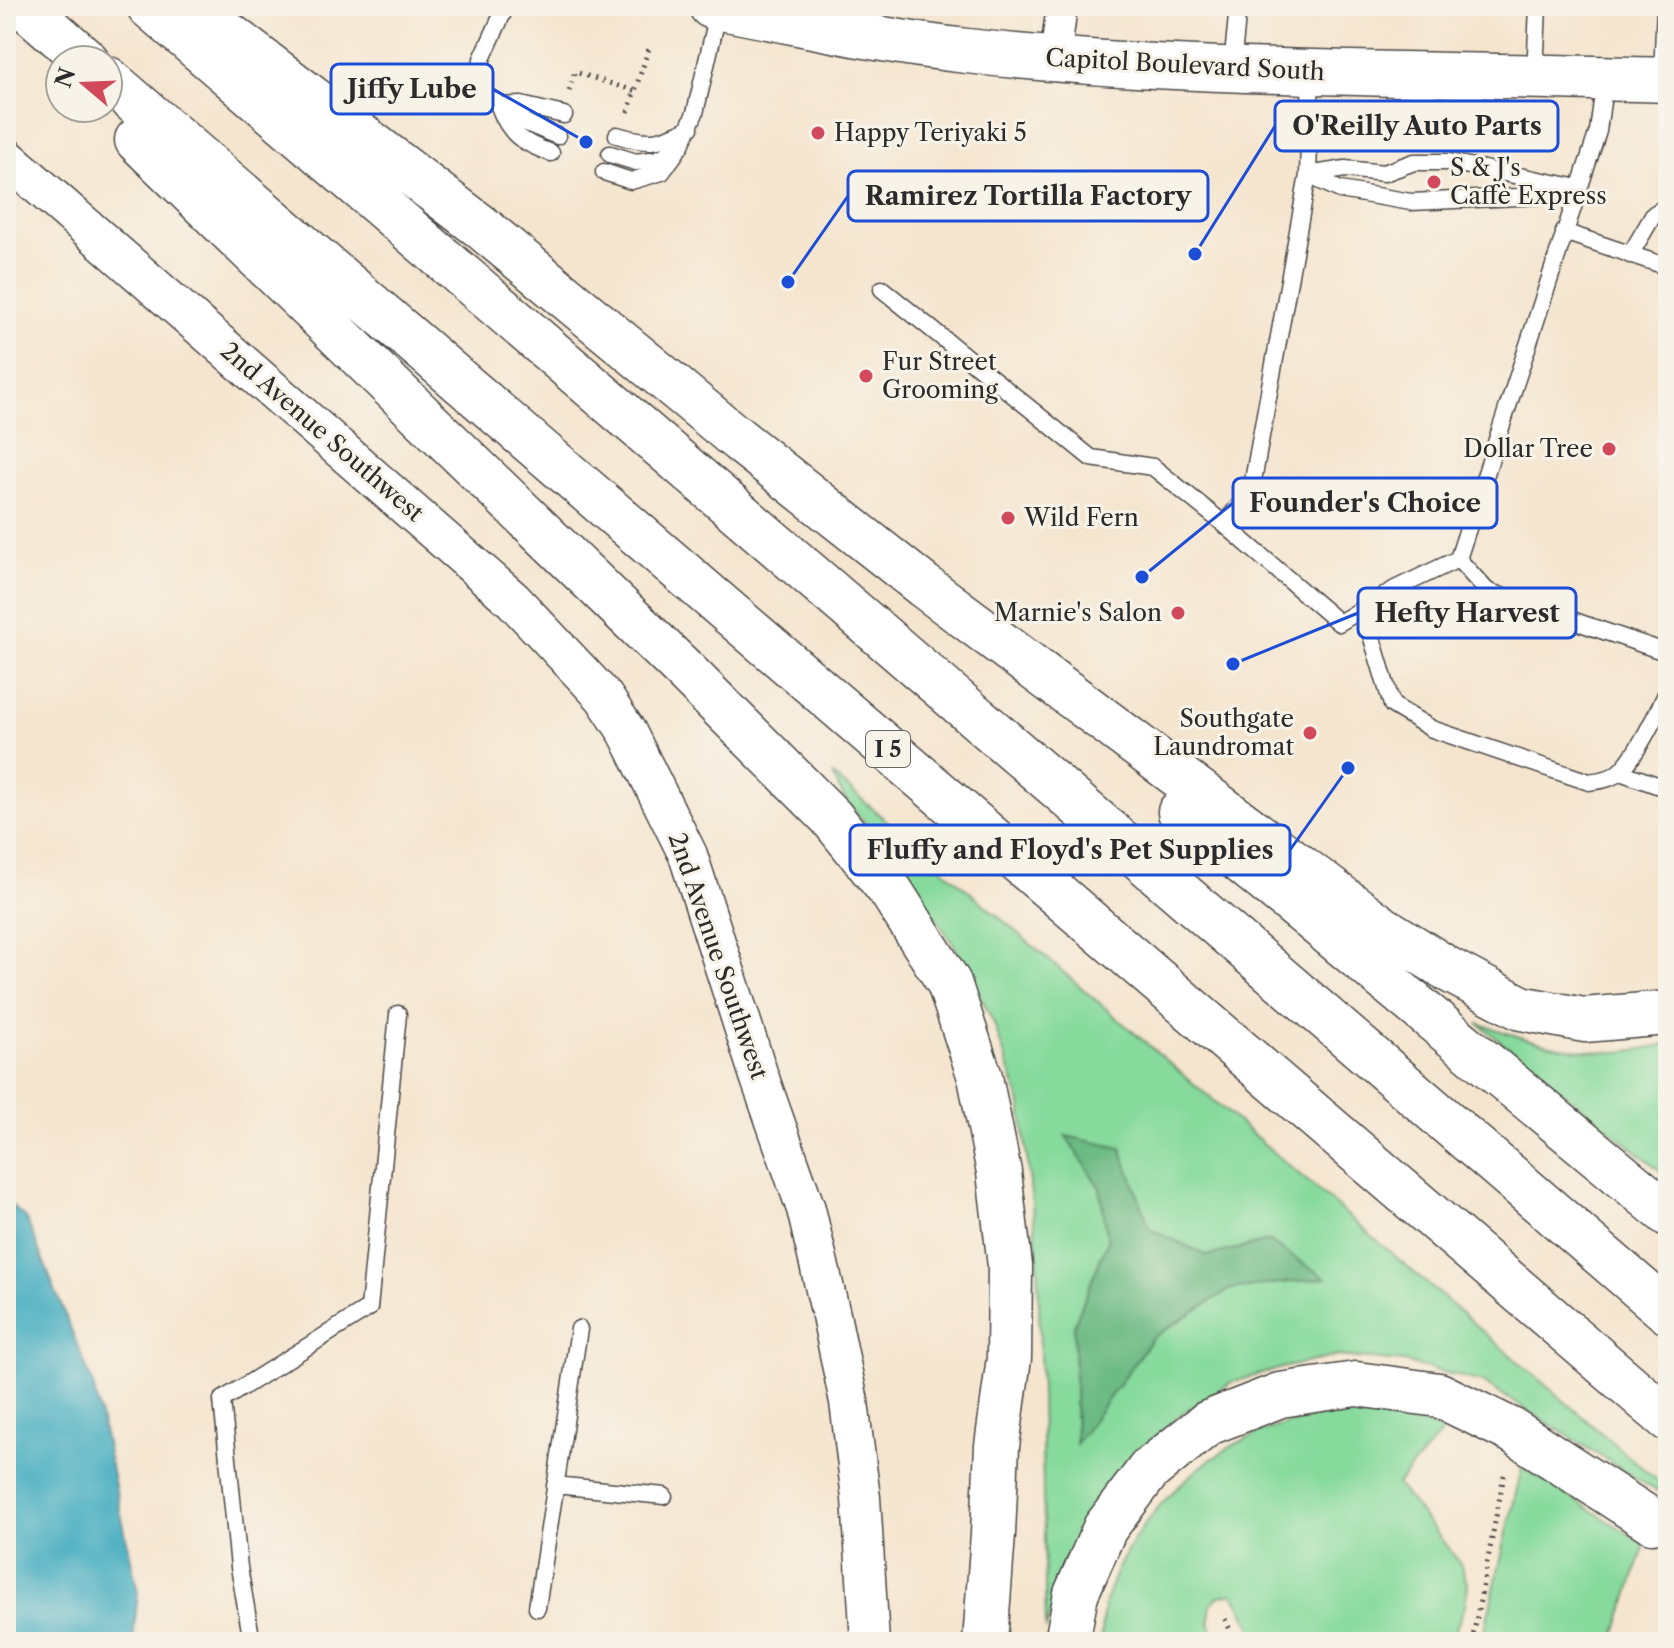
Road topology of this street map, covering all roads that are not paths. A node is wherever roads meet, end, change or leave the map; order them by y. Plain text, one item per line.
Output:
1 (24, 6) edge
2 (149, 6) edge
3 (191, 6) edge
4 (506, 6) edge
5 (1062, 6) edge
6 (1238, 6) edge
7 (1538, 6) edge
8 (1665, 6) edge
9 (6, 9) edge
10 (737, 9) edge
11 (68, 44) edge
12 (44, 51) edge
13 (1055, 59) junction
14 (1231, 69) junction
15 (1311, 72) junction
16 (1535, 78) junction
17 (1606, 78) junction
18 (1665, 80) edge
19 (124, 93) edge
20 (499, 106) junction
21 (565, 108) road end
22 (121, 124) edge
23 (621, 127) road end
24 (690, 128) junction
25 (557, 136) dead end
26 (680, 147) junction
27 (551, 153) dead end
28 (610, 154) dead end
29 (6, 157) edge
30 (604, 172) dead end
31 (1308, 175) junction
32 (1579, 188) junction
33 (1668, 206) edge
34 (1564, 232) junction
35 (1630, 255) junction
36 (1668, 267) edge
37 (882, 289) dead end
38 (1224, 524) junction
39 (1458, 559) junction
40 (924, 586) junction
41 (1363, 608) junction
42 (1668, 653) edge
43 (1668, 690) edge
44 (1620, 772) junction
45 (1668, 789) edge
46 (1668, 1013) edge
47 (398, 1014) dead end
48 (1668, 1214) edge
49 (1668, 1312) edge
50 (579, 1329) dead end
51 (1668, 1419) edge
52 (555, 1485) junction
53 (664, 1496) dead end
54 (1652, 1521) dead end
55 (537, 1608) dead end
56 (252, 1642) edge
57 (870, 1642) edge
58 (985, 1642) edge
59 (1067, 1642) edge

1 - 11 main road
2 - 49 main road
3 - 40 main road
4 - 20 lane
5 - 13 street
6 - 14 lane
7 - 16 lane
8 - 18 lane
9 - 12 main road
10 - 13 main road, Capitol Boulevard South
10 - 24 lane
13 - 14 main road, Capitol Boulevard South
14 - 15 main road, Capitol Boulevard South
15 - 16 main road, Capitol Boulevard South
15 - 31 lane
16 - 17 main road, Capitol Boulevard South
17 - 18 main road, Capitol Boulevard South
17 - 32 lane
19 - 51 main road, I 5
20 - 21 lane
20 - 25 lane
20 - 27 lane
22 - 58 main road
23 - 24 lane
24 - 26 lane
26 - 28 lane
26 - 30 lane
29 - 57 street, 2nd Avenue Southwest
31 - 32 lane
31 - 32 lane
31 - 38 lane
32 - 34 lane
33 - 35 lane
34 - 35 lane
34 - 39 lane
35 - 36 lane
37 - 38 lane
38 - 41 lane
39 - 41 lane
39 - 42 lane
40 - 46 main road
40 - 48 main road
41 - 44 lane
43 - 44 lane
44 - 45 lane
47 - 56 lane
50 - 52 lane
52 - 53 lane
52 - 55 lane
54 - 59 main road

